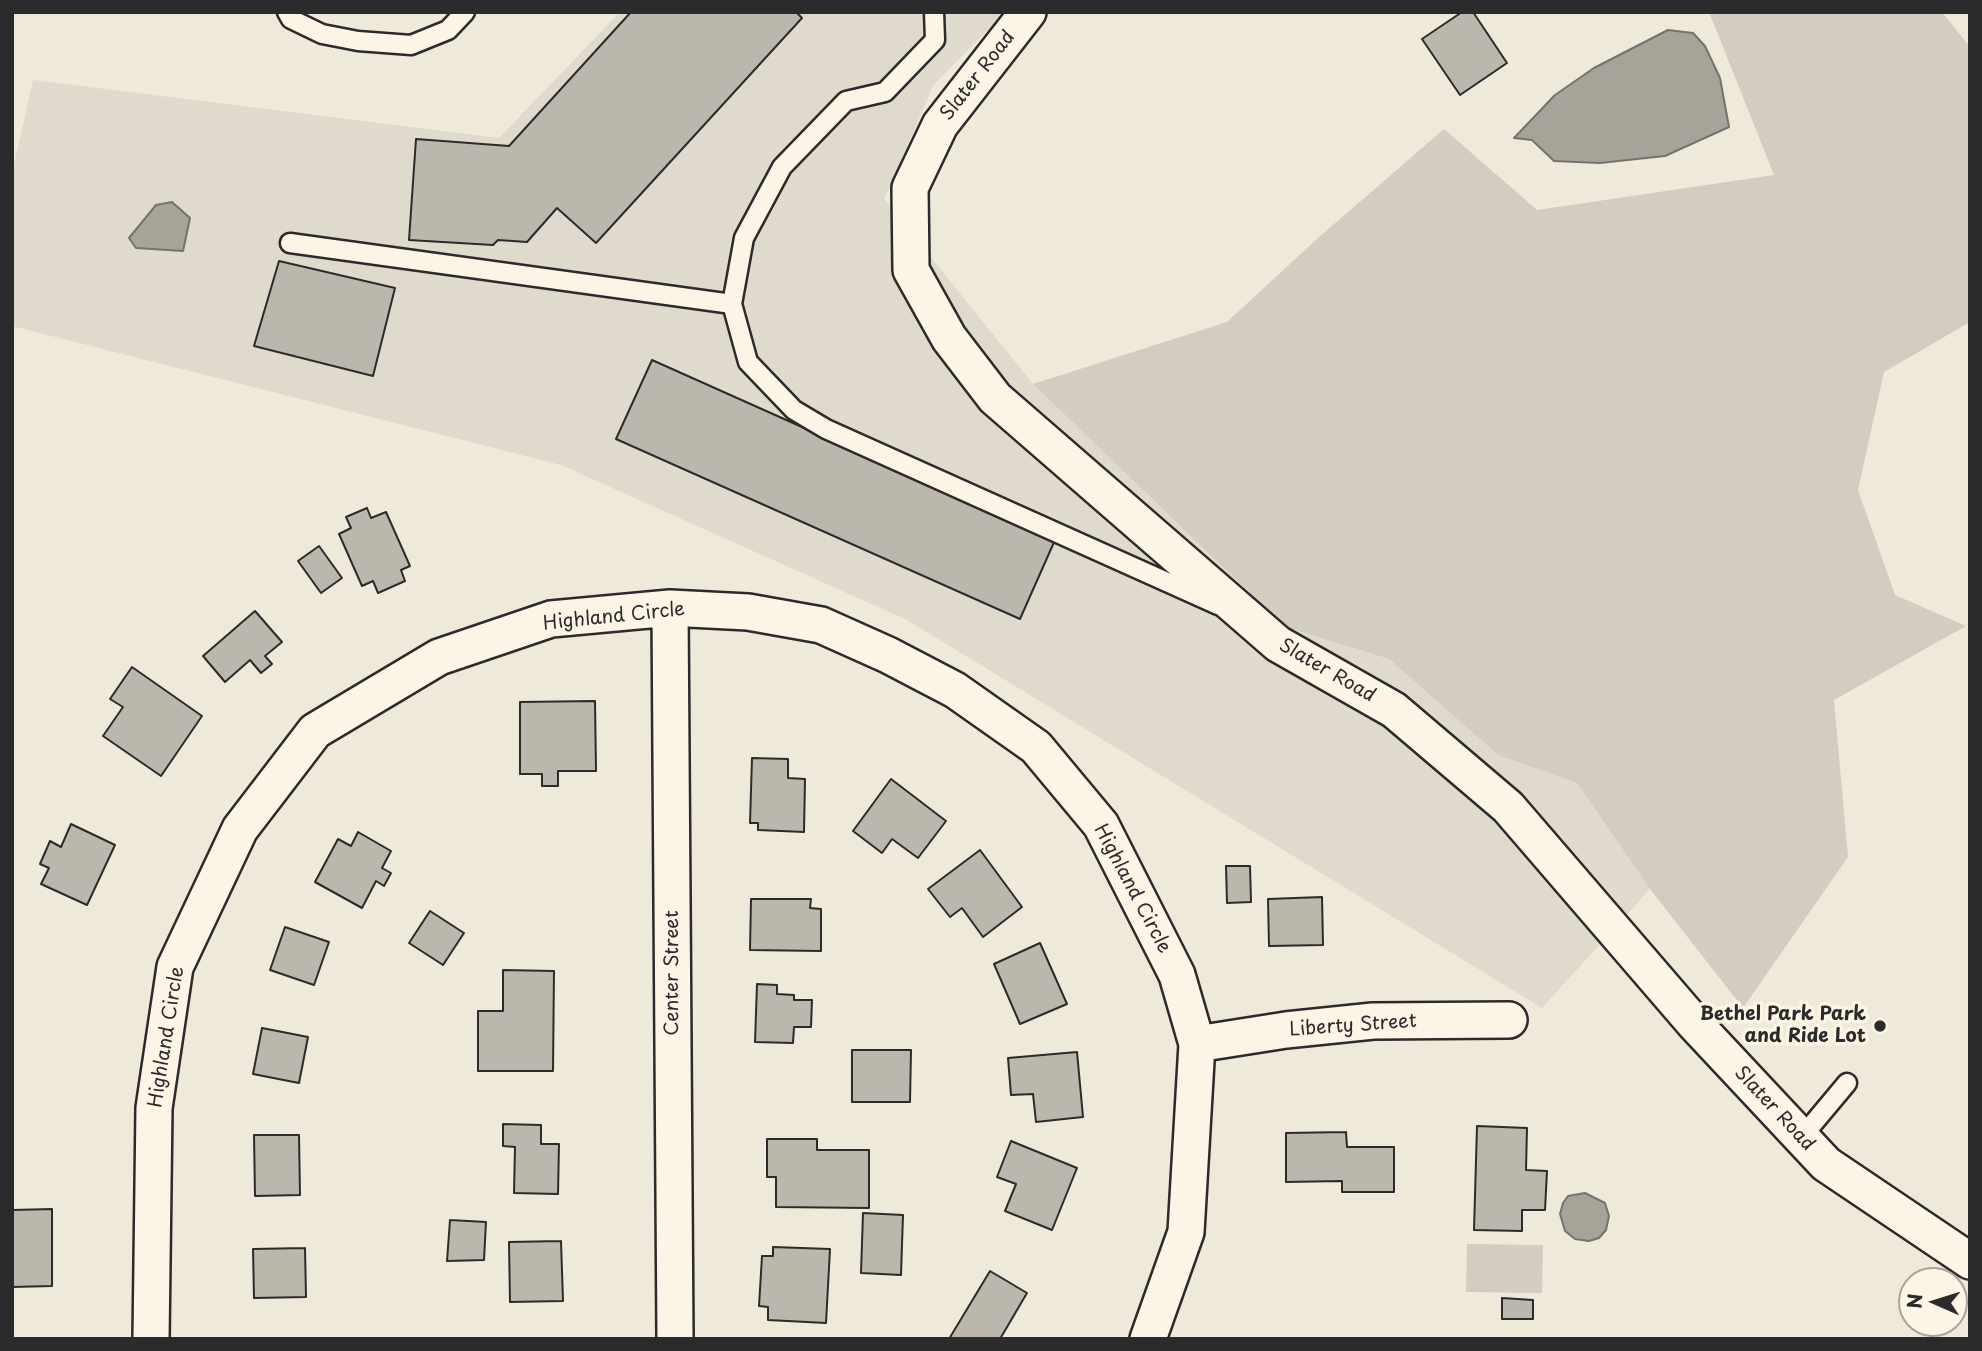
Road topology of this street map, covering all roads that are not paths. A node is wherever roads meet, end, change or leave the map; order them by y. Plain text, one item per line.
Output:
1 (286, 12) edge
2 (465, 12) edge
3 (934, 12) edge
4 (1028, 12) edge
5 (290, 243) dead end
6 (732, 304) junction
7 (670, 608) junction
8 (1253, 621) junction
9 (1509, 1020) dead end
10 (1197, 1044) junction
11 (1847, 1083) dead end
12 (1801, 1138) junction
13 (1970, 1261) edge
14 (152, 1339) edge
15 (675, 1339) edge
16 (1148, 1339) edge

1 - 2 lane
3 - 6 lane
4 - 8 street, Slater Road
5 - 6 lane
6 - 8 lane
7 - 10 street, Highland Circle
7 - 14 street, Highland Circle
7 - 15 street, Center Street
8 - 12 street, Slater Road
9 - 10 street, Liberty Street
10 - 16 street, Highland Circle
11 - 12 lane
12 - 13 street, Slater Road

